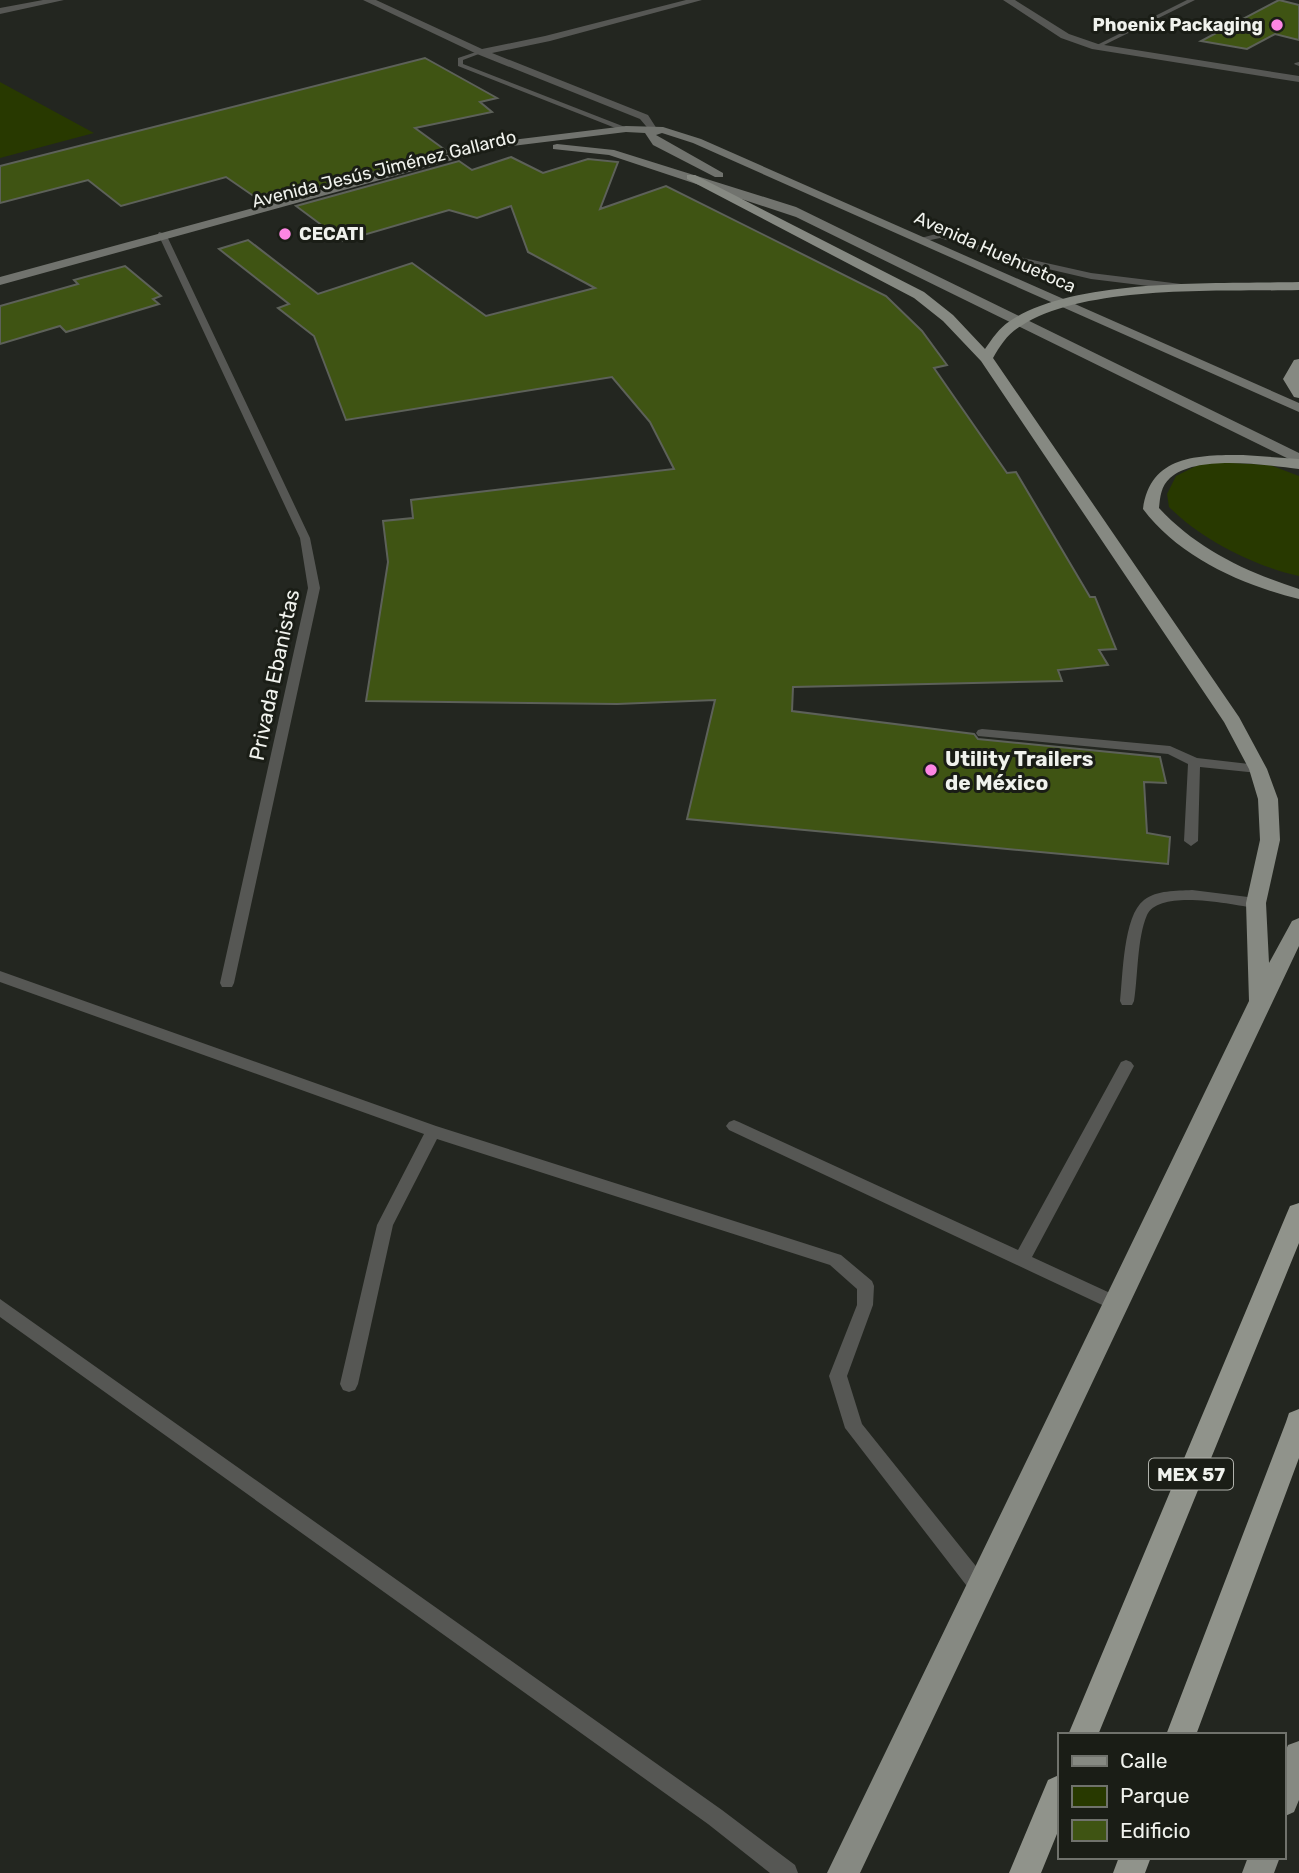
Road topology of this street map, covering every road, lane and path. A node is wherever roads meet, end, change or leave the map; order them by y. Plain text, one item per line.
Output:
1 (59, 0) edge
2 (368, 0) edge
3 (697, 0) edge
4 (1008, 0) edge
5 (1192, 0) edge
6 (0, 11) edge
7 (546, 40) junction
8 (1096, 47) junction
9 (481, 52) junction
10 (532, 62) junction
11 (1299, 79) edge
12 (626, 129) junction
13 (651, 129) junction
14 (674, 132) joint
15 (691, 177) junction
16 (803, 215) junction
17 (165, 239) junction
18 (921, 239) junction
19 (0, 281) edge
20 (1299, 286) edge
21 (1199, 290) junction
22 (0, 291) edge
23 (1061, 303) junction
24 (1017, 322) junction
25 (986, 358) junction
26 (1299, 363) edge
27 (1299, 394) edge
28 (1299, 408) edge
29 (1299, 462) edge
30 (1299, 594) edge
31 (982, 733) dead end
32 (1194, 762) junction
33 (1258, 769) junction
34 (1191, 841) dead end
35 (1256, 903) junction
36 (1299, 926) edge
37 (0, 976) edge
38 (227, 983) dead end
39 (1127, 1001) dead end
40 (1260, 1002) junction
41 (1126, 1066) dead end
42 (734, 1126) dead end
43 (433, 1131) junction
44 (1299, 1213) edge
45 (1022, 1259) junction
46 (1115, 1303) junction
47 (0, 1307) edge
48 (349, 1384) dead end
49 (1299, 1422) edge
50 (980, 1587) junction
51 (1084, 1733) edge
52 (1182, 1733) edge
53 (1299, 1756) edge
54 (1058, 1793) edge
55 (1285, 1795) edge
56 (787, 1873) edge
57 (843, 1873) edge
58 (1025, 1873) edge

1 - 6 street
2 - 9 street
3 - 7 street
4 - 8 street
5 - 8 lane
7 - 9 street
7 - 10 street
8 - 11 street
9 - 10 street
9 - 12 lane
10 - 13 street
12 - 13 main road, Avenida Jesús Jiménez Gallardo
12 - 17 main road, Avenida Jesús Jiménez Gallardo
13 - 14 main road, Avenida Jesús Jiménez Gallardo
13 - 16 main road
14 - 18 main road, Avenida Huehuetoca
15 - 16 main road, Avenida Jesús Jiménez Gallardo
15 - 17 main road, Avenida Jesús Jiménez Gallardo
15 - 25 main road
16 - 24 main road
17 - 19 main road
17 - 22 main road
17 - 38 lane, Privada Ebanistas
18 - 21 lane
18 - 23 main road, Avenida Huehuetoca
20 - 21 main road
21 - 23 main road
23 - 24 main road
23 - 28 main road, Avenida Huehuetoca
24 - 25 main road
24 - 29 main road
25 - 33 main road
26 - 27 main road
29 - 30 main road
31 - 32 lane
32 - 33 lane
32 - 34 lane
33 - 35 main road
35 - 39 lane
35 - 40 main road
36 - 40 main road
37 - 43 lane
40 - 46 main road
41 - 45 lane
42 - 45 lane
43 - 48 lane
43 - 50 lane
44 - 51 highway, MEX 57
45 - 46 lane
46 - 50 main road
47 - 56 lane
49 - 52 highway
50 - 57 main road
53 - 55 main road
54 - 58 highway

